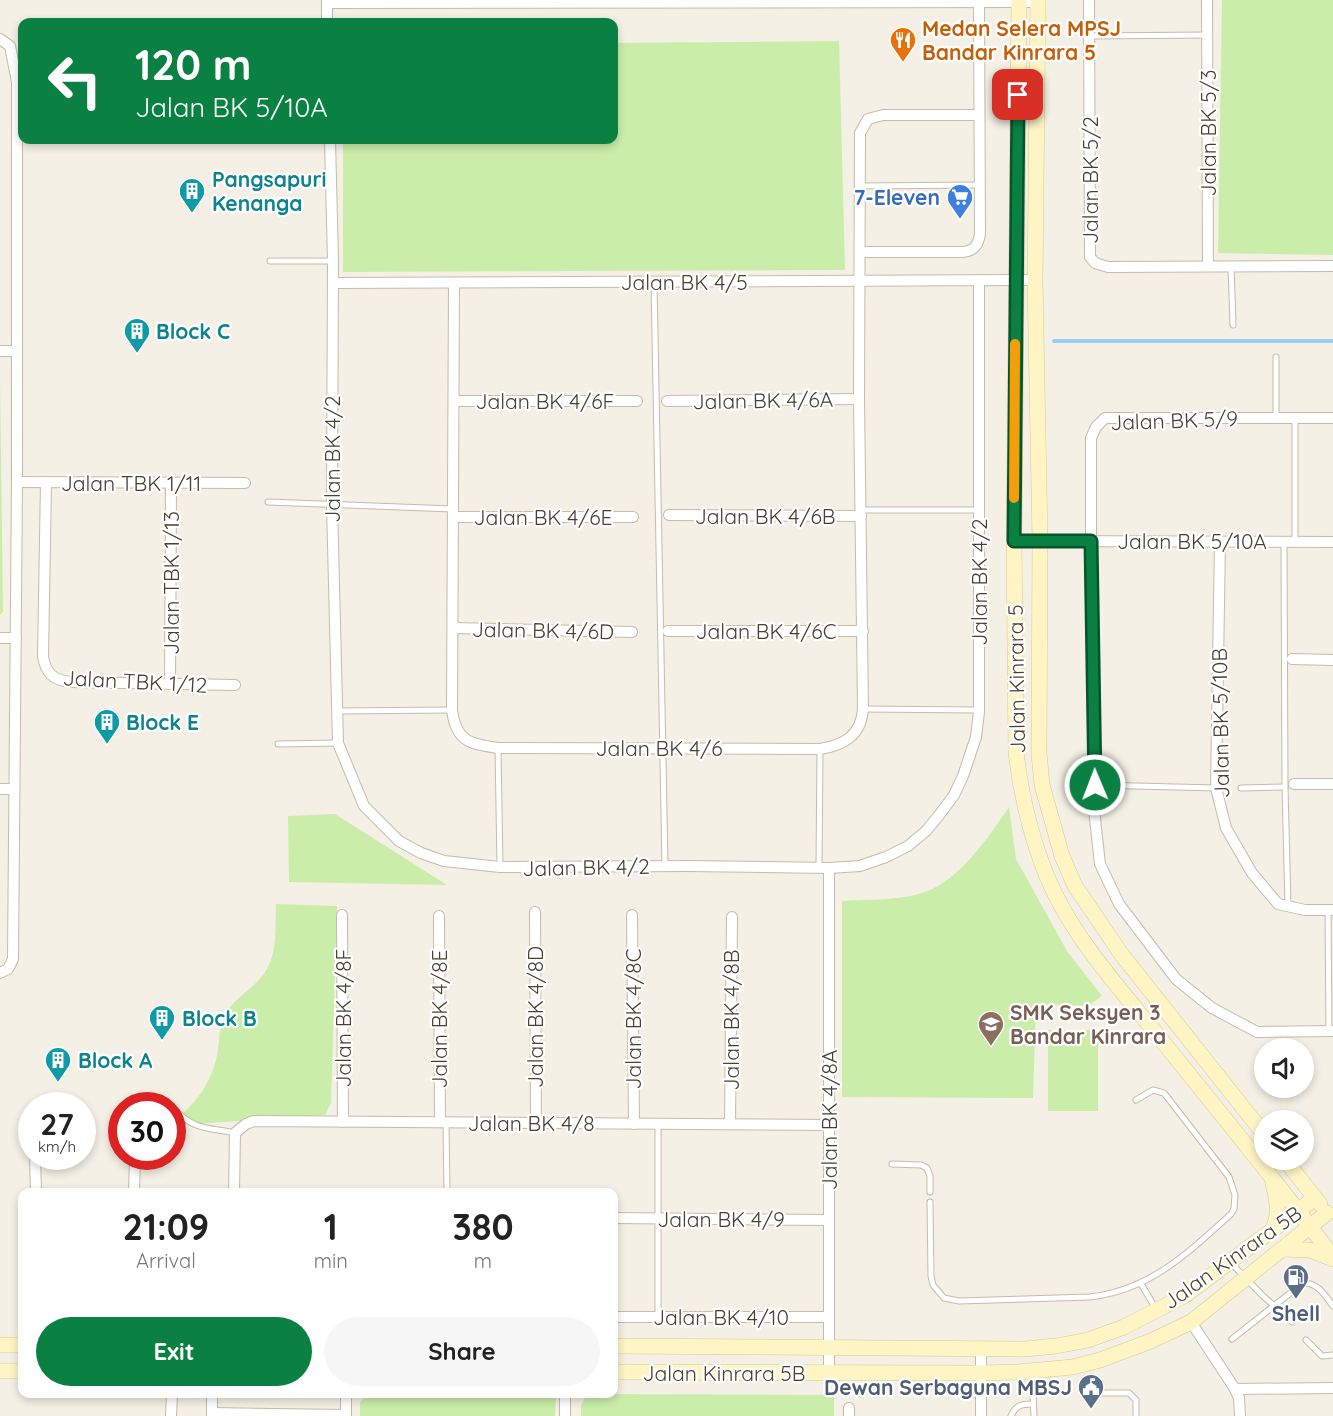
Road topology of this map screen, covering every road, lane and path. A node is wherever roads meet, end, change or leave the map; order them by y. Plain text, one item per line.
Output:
1 (1089, 0) edge
2 (1207, 0) edge
3 (662, 1) edge
4 (862, 1) edge
5 (979, 1) edge
6 (1019, 1) edge
7 (1038, 1) edge
8 (327, 2) edge
9 (446, 2) edge
10 (327, 18) edge
11 (1207, 35) junction
12 (1089, 36) junction
13 (0, 39) edge
14 (979, 115) junction
15 (330, 144) edge
16 (980, 185) junction
17 (860, 186) junction
18 (860, 252) junction
19 (270, 261) dead end
20 (333, 261) junction
21 (1208, 266) junction
22 (1231, 266) junction
23 (1333, 266) edge
24 (979, 280) junction
25 (1016, 280) junction
26 (1035, 280) junction
27 (860, 281) junction
28 (654, 282) junction
29 (333, 283) junction
30 (454, 283) junction
31 (1233, 324) dead end
32 (0, 351) edge
33 (16, 351) junction
34 (1276, 357) dead end
35 (860, 399) junction
36 (454, 401) junction
37 (637, 401) dead end
38 (667, 401) dead end
39 (1276, 418) junction
40 (1295, 418) junction
41 (1333, 418) edge
42 (18, 482) junction
43 (46, 482) junction
44 (171, 483) junction
45 (244, 483) dead end
46 (268, 502) dead end
47 (332, 505) junction
48 (979, 510) junction
49 (453, 513) junction
50 (861, 513) junction
51 (669, 515) dead end
52 (633, 518) dead end
53 (1040, 540) junction
54 (1014, 541) junction
55 (1091, 541) junction
56 (1220, 542) junction
57 (1290, 542) junction
58 (1333, 542) edge
59 (453, 627) junction
60 (668, 631) dead end
61 (863, 631) junction
62 (632, 632) dead end
63 (0, 638) edge
64 (16, 638) junction
65 (1292, 660) dead end
66 (1333, 660) edge
67 (170, 684) junction
68 (235, 685) dead end
69 (863, 709) junction
70 (452, 710) junction
71 (979, 710) junction
72 (336, 711) junction
73 (278, 744) dead end
74 (338, 744) junction
75 (662, 747) junction
76 (498, 748) junction
77 (820, 749) junction
78 (1333, 784) edge
79 (1095, 785) junction
80 (1289, 785) junction
81 (1216, 788) junction
82 (1241, 788) dead end
83 (0, 789) edge
84 (14, 789) junction
85 (665, 866) junction
86 (500, 867) junction
87 (824, 868) junction
88 (1288, 906) junction
89 (1330, 910) edge
90 (535, 912) dead end
91 (342, 915) dead end
92 (439, 915) dead end
93 (632, 915) dead end
94 (732, 917) dead end
95 (0, 973) edge
96 (1331, 1031) edge
97 (1136, 1100) dead end
98 (186, 1120) edge
99 (1254, 1121) edge
100 (343, 1122) junction
101 (443, 1122) junction
102 (536, 1123) junction
103 (634, 1124) junction
104 (658, 1124) junction
105 (730, 1124) junction
106 (829, 1125) junction
107 (235, 1132) junction
108 (892, 1164) dead end
109 (35, 1170) edge
110 (135, 1170) edge
111 (1293, 1170) edge
112 (1272, 1179) junction
113 (36, 1188) edge
114 (134, 1188) edge
115 (234, 1188) edge
116 (447, 1188) edge
117 (930, 1192) dead end
118 (1315, 1198) junction
119 (930, 1202) dead end
120 (1298, 1211) junction
121 (1330, 1217) edge
122 (618, 1218) edge
123 (658, 1219) junction
124 (829, 1220) junction
125 (1310, 1226) junction
126 (1271, 1232) junction
127 (1282, 1249) junction
128 (1333, 1258) edge
129 (1230, 1261) junction
130 (1246, 1279) junction
131 (1141, 1284) junction
132 (1274, 1306) junction
133 (1333, 1306) edge
134 (1157, 1310) junction
135 (618, 1317) edge
136 (658, 1317) junction
137 (829, 1317) junction
138 (1191, 1322) junction
139 (1292, 1322) dead end
140 (1232, 1339) dead end
141 (1306, 1340) dead end
142 (0, 1345) edge
143 (18, 1345) edge
144 (618, 1346) edge
145 (829, 1348) junction
146 (981, 1349) junction
147 (1333, 1355) edge
148 (0, 1371) edge
149 (18, 1371) edge
150 (1032, 1371) junction
151 (618, 1372) edge
152 (829, 1373) junction
153 (981, 1373) junction
154 (1333, 1388) edge
155 (1235, 1389) junction
156 (1102, 1393) dead end
157 (172, 1398) edge
158 (212, 1398) edge
159 (346, 1398) edge
160 (566, 1398) edge
161 (1033, 1404) junction
162 (212, 1414) edge
163 (280, 1415) edge
164 (346, 1415) edge
165 (171, 1416) edge
166 (565, 1416) edge
167 (981, 1416) edge
168 (1011, 1416) edge
169 (1034, 1416) edge
170 (1136, 1416) edge
171 (1240, 1416) edge

1 - 12 street, Jalan BK 5/2
2 - 11 street, Jalan BK 5/3
3 - 4 street
3 - 9 street
4 - 5 street
5 - 6 street
5 - 14 street
6 - 7 street
6 - 25 main road, Jalan Kinrara 5
7 - 26 main road, Jalan Kinrara 5
8 - 9 street
8 - 10 street
11 - 12 lane
11 - 21 street, Jalan BK 5/3
12 - 21 street, Jalan BK 5/2
13 - 33 street
14 - 16 street
14 - 17 street, Jalan BK 4/6
15 - 20 street, Jalan BK 4/2
16 - 17 lane
16 - 18 street
17 - 18 street, Jalan BK 4/6
18 - 27 street, Jalan BK 4/6
19 - 20 lane
20 - 29 street, Jalan BK 4/2
21 - 22 street, Jalan BK 5/2
22 - 23 street, Jalan BK 5/2
22 - 31 lane
24 - 25 street, Jalan BK 4/5
24 - 27 street, Jalan BK 4/5
24 - 48 street, Jalan BK 4/2
25 - 26 street, Jalan BK 4/5
25 - 54 main road, Jalan Kinrara 5
26 - 53 main road, Jalan Kinrara 5
27 - 28 street, Jalan BK 4/5
27 - 35 street, Jalan BK 4/6
28 - 30 street, Jalan BK 4/5
28 - 75 lane
29 - 30 street, Jalan BK 4/5
29 - 47 street, Jalan BK 4/2
30 - 36 street, Jalan BK 4/6
32 - 33 street
33 - 42 street
34 - 39 lane
35 - 38 street, Jalan BK 4/6A
35 - 50 street, Jalan BK 4/6
36 - 37 street, Jalan BK 4/6F
36 - 49 street, Jalan BK 4/6
39 - 40 street, Jalan BK 5/9
39 - 55 street, Jalan BK 5/9
40 - 41 street, Jalan BK 5/9
40 - 57 lane
42 - 43 street, Jalan TBK 1/11
42 - 64 street
43 - 44 street, Jalan TBK 1/11
43 - 67 street, Jalan TBK 1/12
44 - 45 street, Jalan TBK 1/11
44 - 67 street, Jalan TBK 1/13
46 - 47 lane
47 - 49 lane
47 - 72 street, Jalan BK 4/2
48 - 50 lane
48 - 71 street, Jalan BK 4/2
49 - 52 street, Jalan BK 4/6E
49 - 59 street, Jalan BK 4/6
50 - 51 street, Jalan BK 4/6B
50 - 61 street, Jalan BK 4/6
53 - 54 street, Jalan BK 5/10A
53 - 55 street, Jalan BK 5/10A
53 - 99 main road, Jalan Kinrara 5
54 - 112 main road, Jalan Kinrara 5
55 - 56 street, Jalan BK 5/10A
55 - 79 street
56 - 57 street, Jalan BK 5/10A
56 - 81 street, Jalan BK 5/10B
57 - 58 street, Jalan BK 5/10A
57 - 80 lane
59 - 62 street, Jalan BK 4/6D
59 - 70 street, Jalan BK 4/6
60 - 61 street, Jalan BK 4/6C
61 - 69 street, Jalan BK 4/6
63 - 64 street
64 - 84 street
65 - 66 street
67 - 68 street, Jalan TBK 1/12
69 - 71 lane
69 - 77 street, Jalan BK 4/6
70 - 72 lane
70 - 76 street, Jalan BK 4/6
71 - 87 street, Jalan BK 4/2
72 - 74 street, Jalan BK 4/2
73 - 74 lane
74 - 86 street, Jalan BK 4/2
75 - 76 street, Jalan BK 4/6
75 - 77 street, Jalan BK 4/6
75 - 85 lane
76 - 86 lane
77 - 87 lane
78 - 80 street
79 - 81 lane
79 - 96 street
80 - 82 lane
80 - 88 lane
81 - 88 street, Jalan BK 5/10B
83 - 84 street
84 - 95 street
85 - 86 street, Jalan BK 4/2
85 - 87 street, Jalan BK 4/2
87 - 106 street, Jalan BK 4/8A
88 - 89 street, Jalan BK 5/10B
89 - 96 lane
90 - 102 street, Jalan BK 4/8D
91 - 100 street, Jalan BK 4/8F
92 - 101 street, Jalan BK 4/8E
93 - 103 street, Jalan BK 4/8C
94 - 105 street, Jalan BK 4/8B
97 - 131 lane
98 - 107 lane
100 - 101 street, Jalan BK 4/8
100 - 107 street, Jalan BK 4/8
101 - 102 street, Jalan BK 4/8
101 - 116 lane
102 - 103 street, Jalan BK 4/8
103 - 104 street, Jalan BK 4/8
104 - 105 street, Jalan BK 4/8
104 - 123 lane
105 - 106 street, Jalan BK 4/8
106 - 124 street, Jalan BK 4/8A
107 - 115 street
108 - 117 lane
109 - 113 street
110 - 114 street
111 - 118 main road
112 - 120 main road, Jalan Kinrara 5
112 - 126 main road
118 - 120 main road, Jalan Kinrara 5B
118 - 121 main road
119 - 131 lane
120 - 125 main road, Jalan Kinrara 5
120 - 126 main road, Jalan Kinrara 5B
121 - 125 main road, Jalan Kinrara 5B
122 - 123 street, Jalan BK 4/9
123 - 124 street, Jalan BK 4/9
123 - 136 lane
124 - 137 street, Jalan BK 4/8A
125 - 127 main road, Jalan Kinrara 5B
125 - 128 main road, Jalan Kinrara 5
126 - 129 main road, Jalan Kinrara 5B
127 - 128 main road
127 - 130 main road, Jalan Kinrara 5B
129 - 130 lane
129 - 134 main road, Jalan Kinrara 5B
130 - 132 lane
130 - 138 main road, Jalan Kinrara 5B
131 - 134 lane
132 - 133 lane
132 - 139 lane
132 - 140 lane
134 - 146 main road, Jalan Kinrara 5B
135 - 136 street, Jalan BK 4/10
136 - 137 street, Jalan BK 4/10
137 - 145 street, Jalan BK 4/8A
138 - 150 main road, Jalan Kinrara 5B
138 - 155 street
141 - 147 lane
142 - 143 main road
144 - 145 main road, Jalan Kinrara 5B
145 - 146 main road, Jalan Kinrara 5B
145 - 152 street, Jalan BK 4/8A
146 - 153 street
148 - 149 main road
150 - 153 main road, Jalan Kinrara 5B
150 - 161 lane
151 - 152 main road, Jalan Kinrara 5B
152 - 153 main road, Jalan Kinrara 5B
153 - 167 street
154 - 155 street
155 - 171 street
156 - 170 lane
157 - 165 street
158 - 162 street
159 - 164 street
160 - 166 street
161 - 168 lane
161 - 169 lane
162 - 163 street
163 - 164 street

